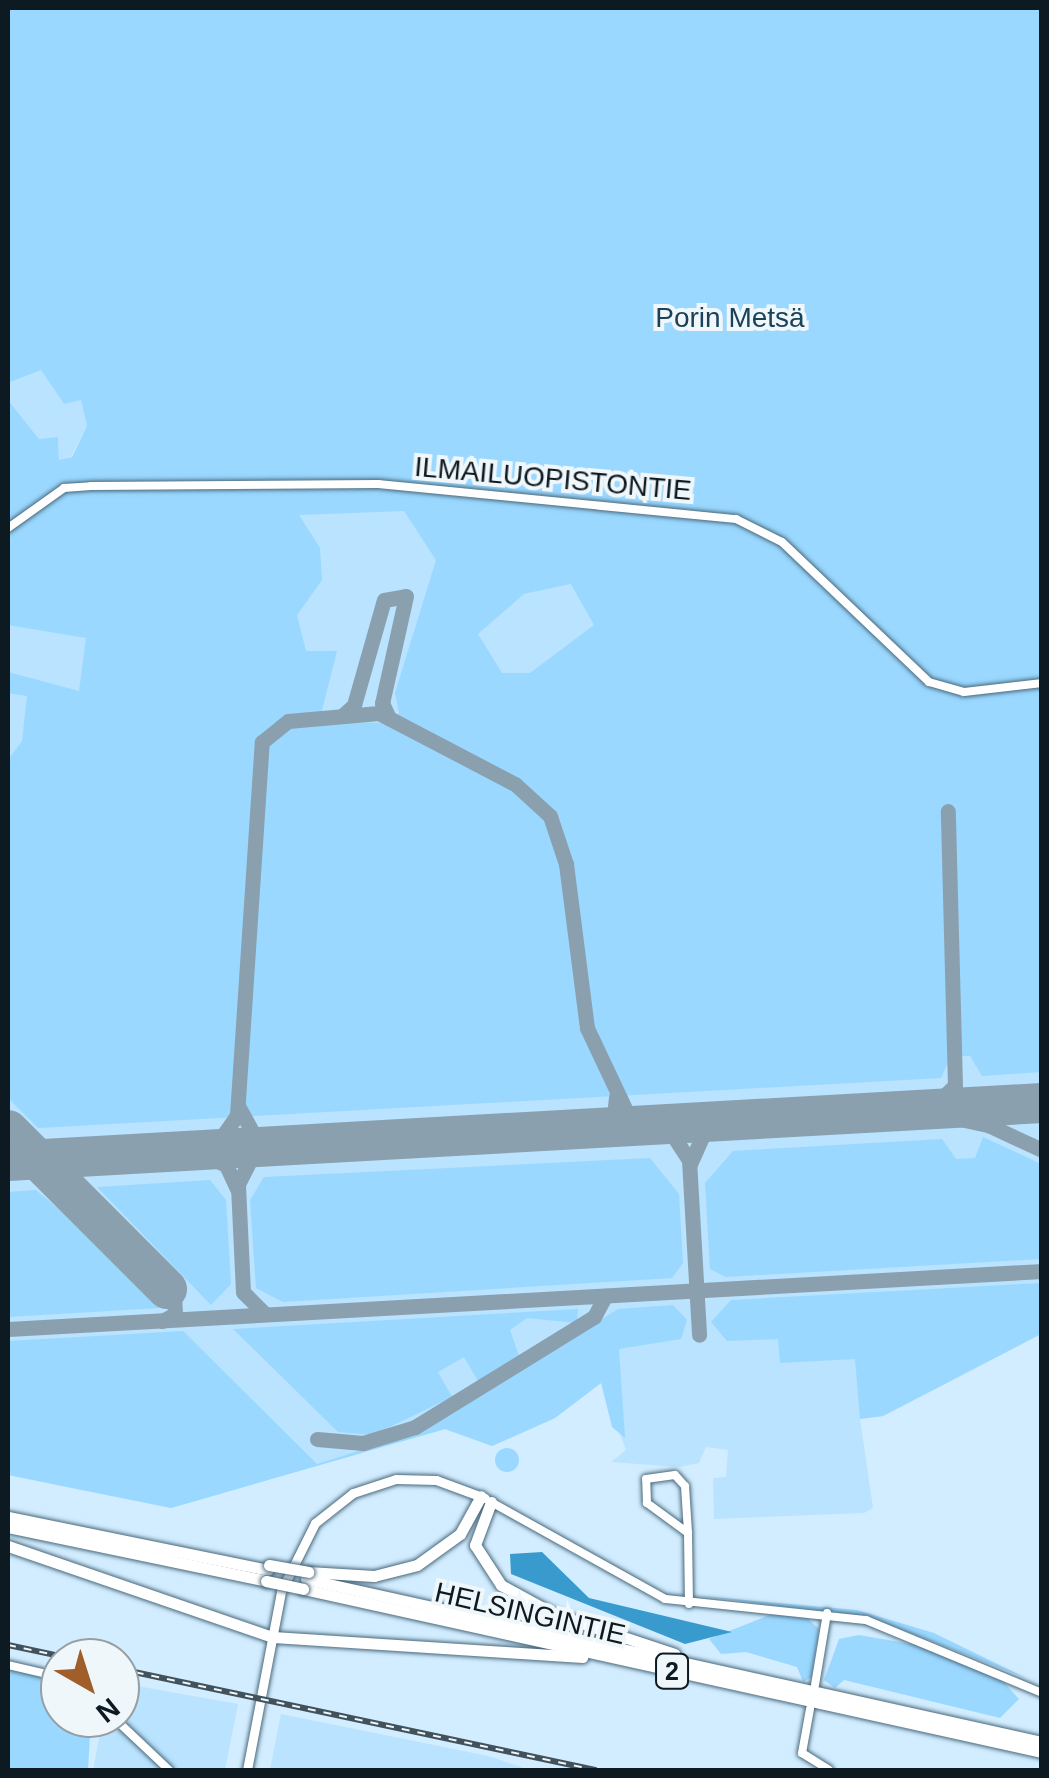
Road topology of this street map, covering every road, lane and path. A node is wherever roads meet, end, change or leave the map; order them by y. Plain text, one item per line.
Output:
1 (8, 528) edge
2 (1042, 683) edge
3 (486, 1499) junction
4 (8, 1517) edge
5 (8, 1527) edge
6 (688, 1532) junction
7 (8, 1546) edge
8 (268, 1572) junction
9 (306, 1580) junction
10 (686, 1581) junction
11 (676, 1602) junction
12 (688, 1604) junction
13 (827, 1613) junction
14 (273, 1638) junction
15 (8, 1664) edge
16 (646, 1666) junction
17 (40, 1671) edge
18 (766, 1681) junction
19 (815, 1685) dead end
20 (1042, 1693) edge
21 (810, 1709) dead end
22 (135, 1738) edge
23 (1042, 1742) edge
24 (1042, 1752) edge
25 (169, 1770) edge
26 (244, 1770) edge
27 (829, 1770) edge

1 - 2 street, ILMAILUOPISTONTIE
3 - 9 highway
3 - 11 street
3 - 14 main road
3 - 18 highway
4 - 8 highway, HELSINGINTIE / 2
5 - 8 highway, HELSINGINTIE / 2
6 - 6 street
6 - 10 street
7 - 14 highway
8 - 9 highway, HELSINGINTIE / 2, bridge
9 - 16 highway, HELSINGINTIE / 2
9 - 18 highway, HELSINGINTIE / 2
10 - 11 street
10 - 12 street
11 - 12 street
12 - 13 street
13 - 19 street
13 - 20 street
14 - 16 highway
14 - 26 main road
15 - 17 street
16 - 24 highway, HELSINGINTIE / 2
18 - 23 highway, HELSINGINTIE / 2
21 - 27 street
22 - 25 street

